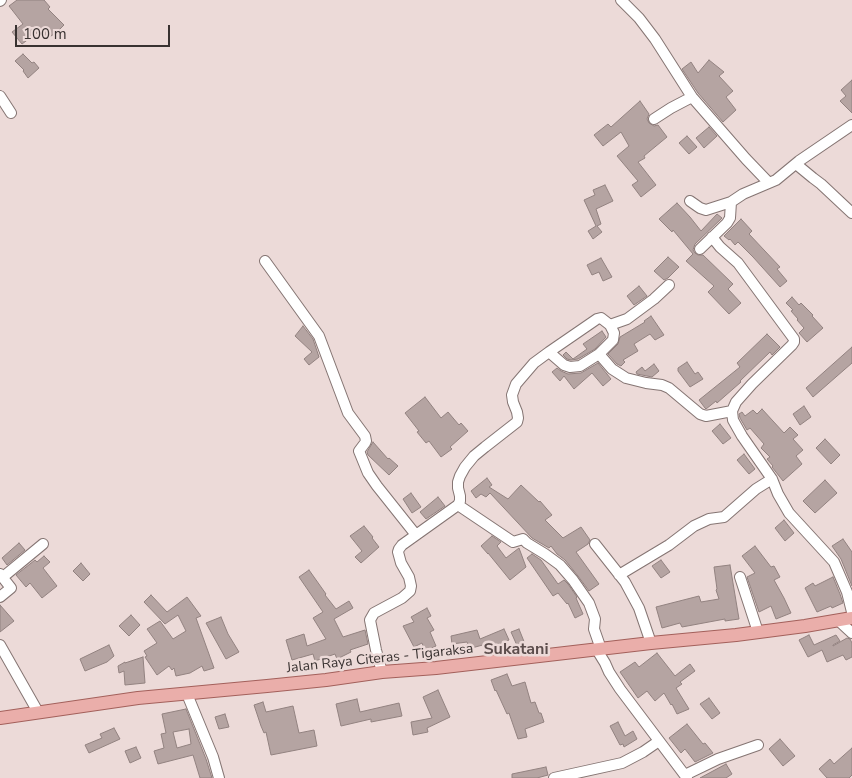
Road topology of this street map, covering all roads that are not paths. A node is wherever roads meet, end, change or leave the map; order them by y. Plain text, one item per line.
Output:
1 (622, 0) edge
2 (0, 96) edge
3 (692, 97) junction
4 (11, 113) dead end
5 (654, 119) dead end
6 (852, 125) edge
7 (796, 164) junction
8 (769, 183) junction
9 (690, 201) dead end
10 (731, 202) junction
11 (852, 212) edge
12 (712, 237) junction
13 (700, 249) dead end
14 (265, 261) dead end
15 (669, 285) dead end
16 (610, 325) junction
17 (549, 352) junction
18 (599, 354) junction
19 (732, 411) junction
20 (772, 479) junction
21 (458, 505) junction
22 (416, 535) junction
23 (43, 544) dead end
24 (595, 544) dead end
25 (619, 575) junction
26 (1, 576) edge
27 (740, 578) dead end
28 (0, 598) edge
29 (852, 612) edge
30 (852, 618) edge
31 (838, 620) junction
32 (758, 632) junction
33 (852, 633) edge
34 (651, 643) junction
35 (0, 645) edge
36 (599, 650) junction
37 (382, 672) junction
38 (187, 694) junction
39 (38, 712) junction
40 (0, 718) edge
41 (659, 741) junction
42 (758, 745) dead end
43 (686, 777) edge
44 (219, 778) edge
45 (554, 778) edge

1 - 3 street
2 - 4 street
3 - 5 street
3 - 8 street
6 - 7 street
7 - 8 street
7 - 11 street
8 - 10 street
9 - 10 street
10 - 12 street
12 - 13 street
12 - 19 street
14 - 22 street
15 - 16 street
16 - 17 street
16 - 18 street
17 - 18 street
17 - 21 street
18 - 19 street
19 - 20 street
20 - 25 street
20 - 29 street
21 - 22 street
21 - 36 street
22 - 37 street
23 - 26 street
24 - 25 street
25 - 34 street
26 - 28 street
27 - 32 street
30 - 31 main road, Jalan Raya Citeras - Tigaraksa
31 - 32 main road, Jalan Raya Citeras - Tigaraksa
31 - 33 street
32 - 34 main road, Jalan Raya Citeras - Tigaraksa
34 - 36 main road, Jalan Raya Citeras - Tigaraksa
35 - 39 street
36 - 37 main road, Jalan Raya Citeras - Tigaraksa
36 - 41 street
37 - 38 main road, Jalan Raya Citeras - Tigaraksa
38 - 39 main road, Jalan Raya Citeras - Tigaraksa
38 - 44 street
39 - 40 main road, Jalan Raya Citeras - Tigaraksa
41 - 43 street
41 - 45 street
42 - 43 street

